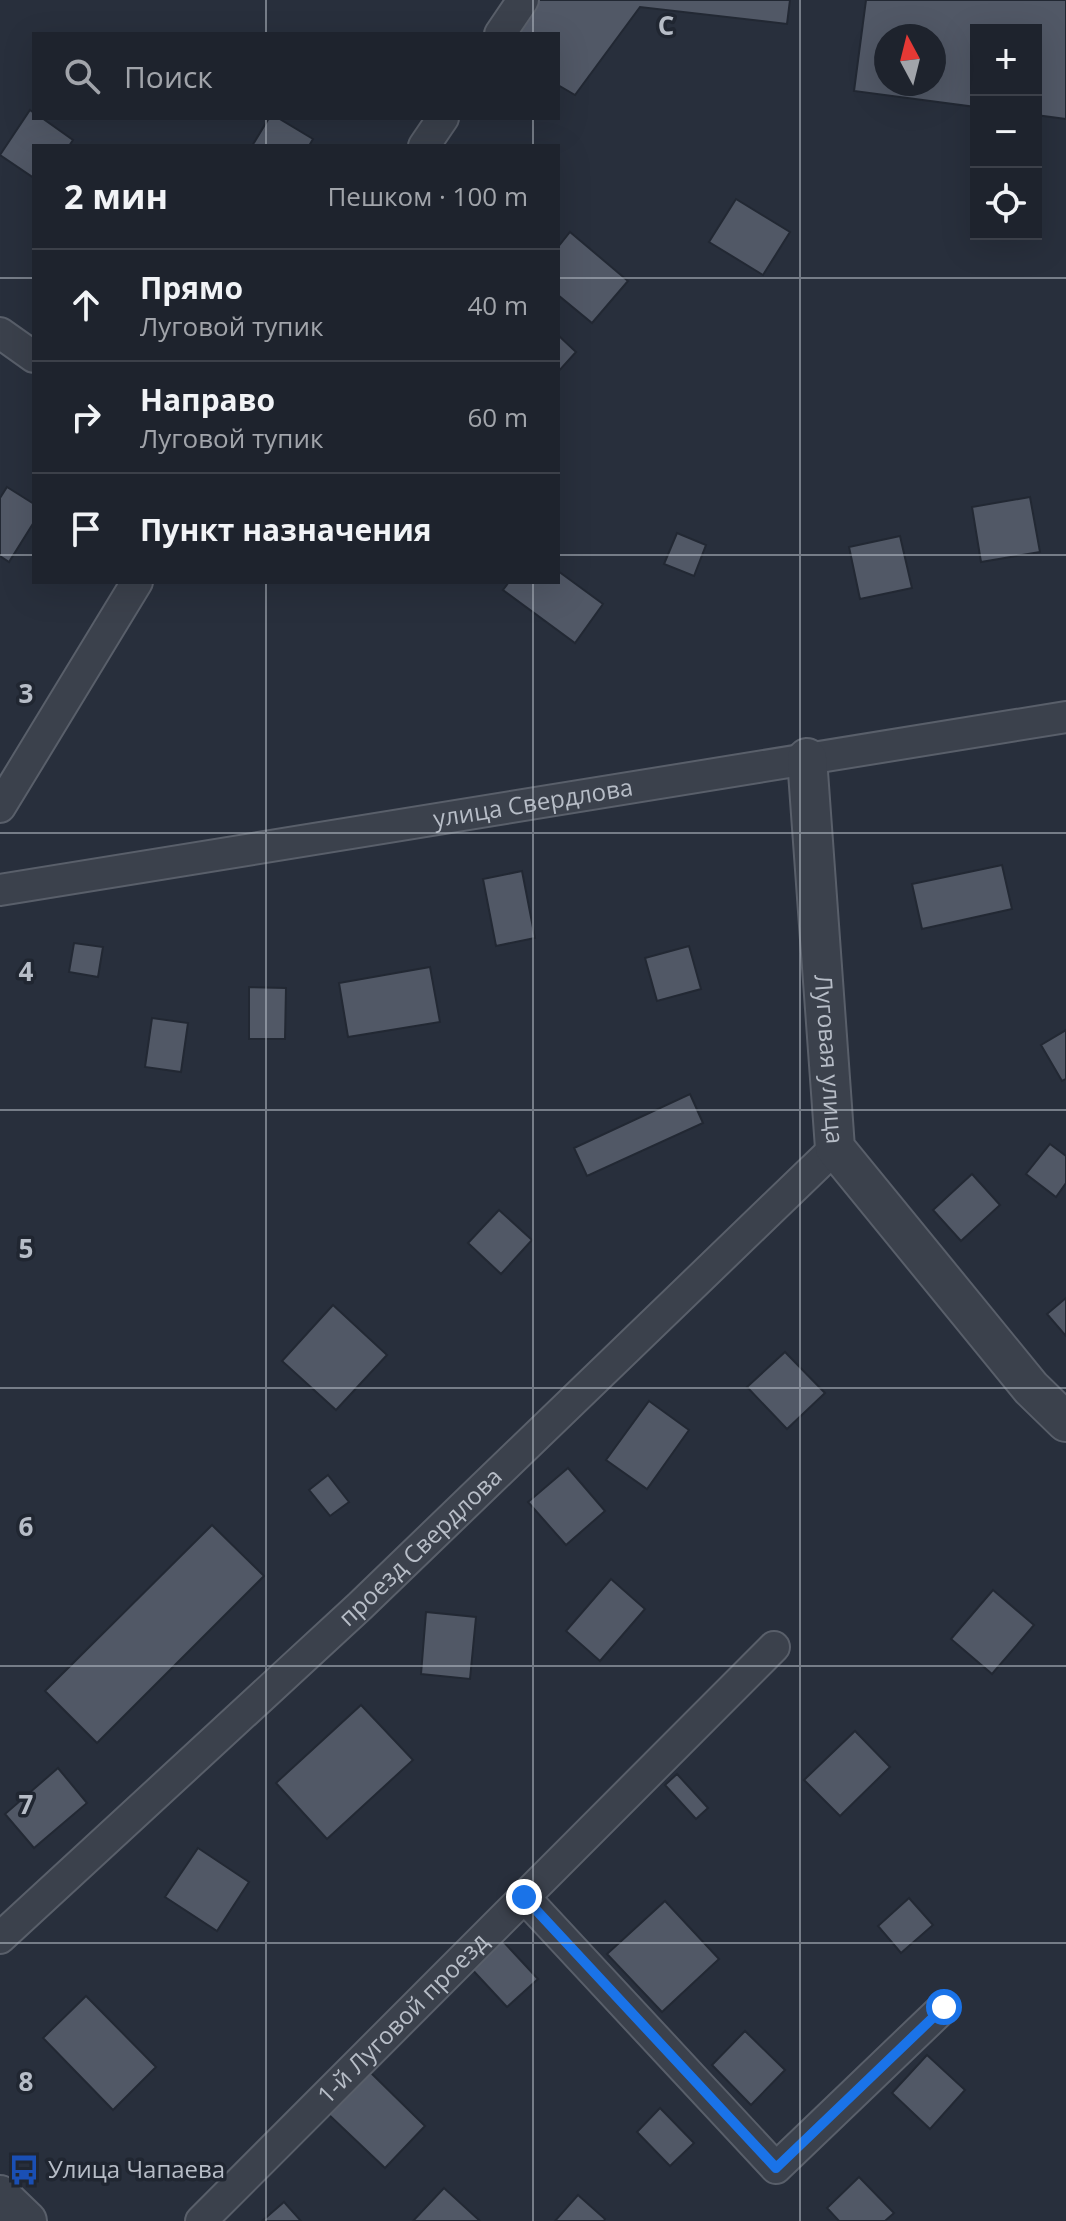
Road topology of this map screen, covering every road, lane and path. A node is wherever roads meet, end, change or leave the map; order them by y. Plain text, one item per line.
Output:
1 (523, 0) edge
2 (501, 32) edge
3 (442, 120) edge
4 (425, 144) edge
5 (0, 333) edge
6 (32, 356) edge
7 (136, 584) edge
8 (1066, 717) edge
9 (807, 758) junction
10 (0, 807) edge
11 (0, 890) edge
12 (835, 1148) junction
13 (1066, 1422) edge
14 (774, 1647) dead end
15 (524, 1897) junction
16 (0, 1938) edge
17 (944, 2007) dead end
18 (0, 2195) edge
19 (27, 2221) edge
20 (201, 2221) edge

1 - 2 street
3 - 4 street
5 - 6 street
7 - 10 street
8 - 9 street, улица Свердлова
9 - 11 street, улица Свердлова
9 - 12 street, Луговая улица
12 - 13 street, Луговая улица
12 - 16 street, проезд Свердлова
14 - 15 street, 1-й Луговой проезд
15 - 17 street
15 - 20 street, 1-й Луговой проезд
18 - 19 street

